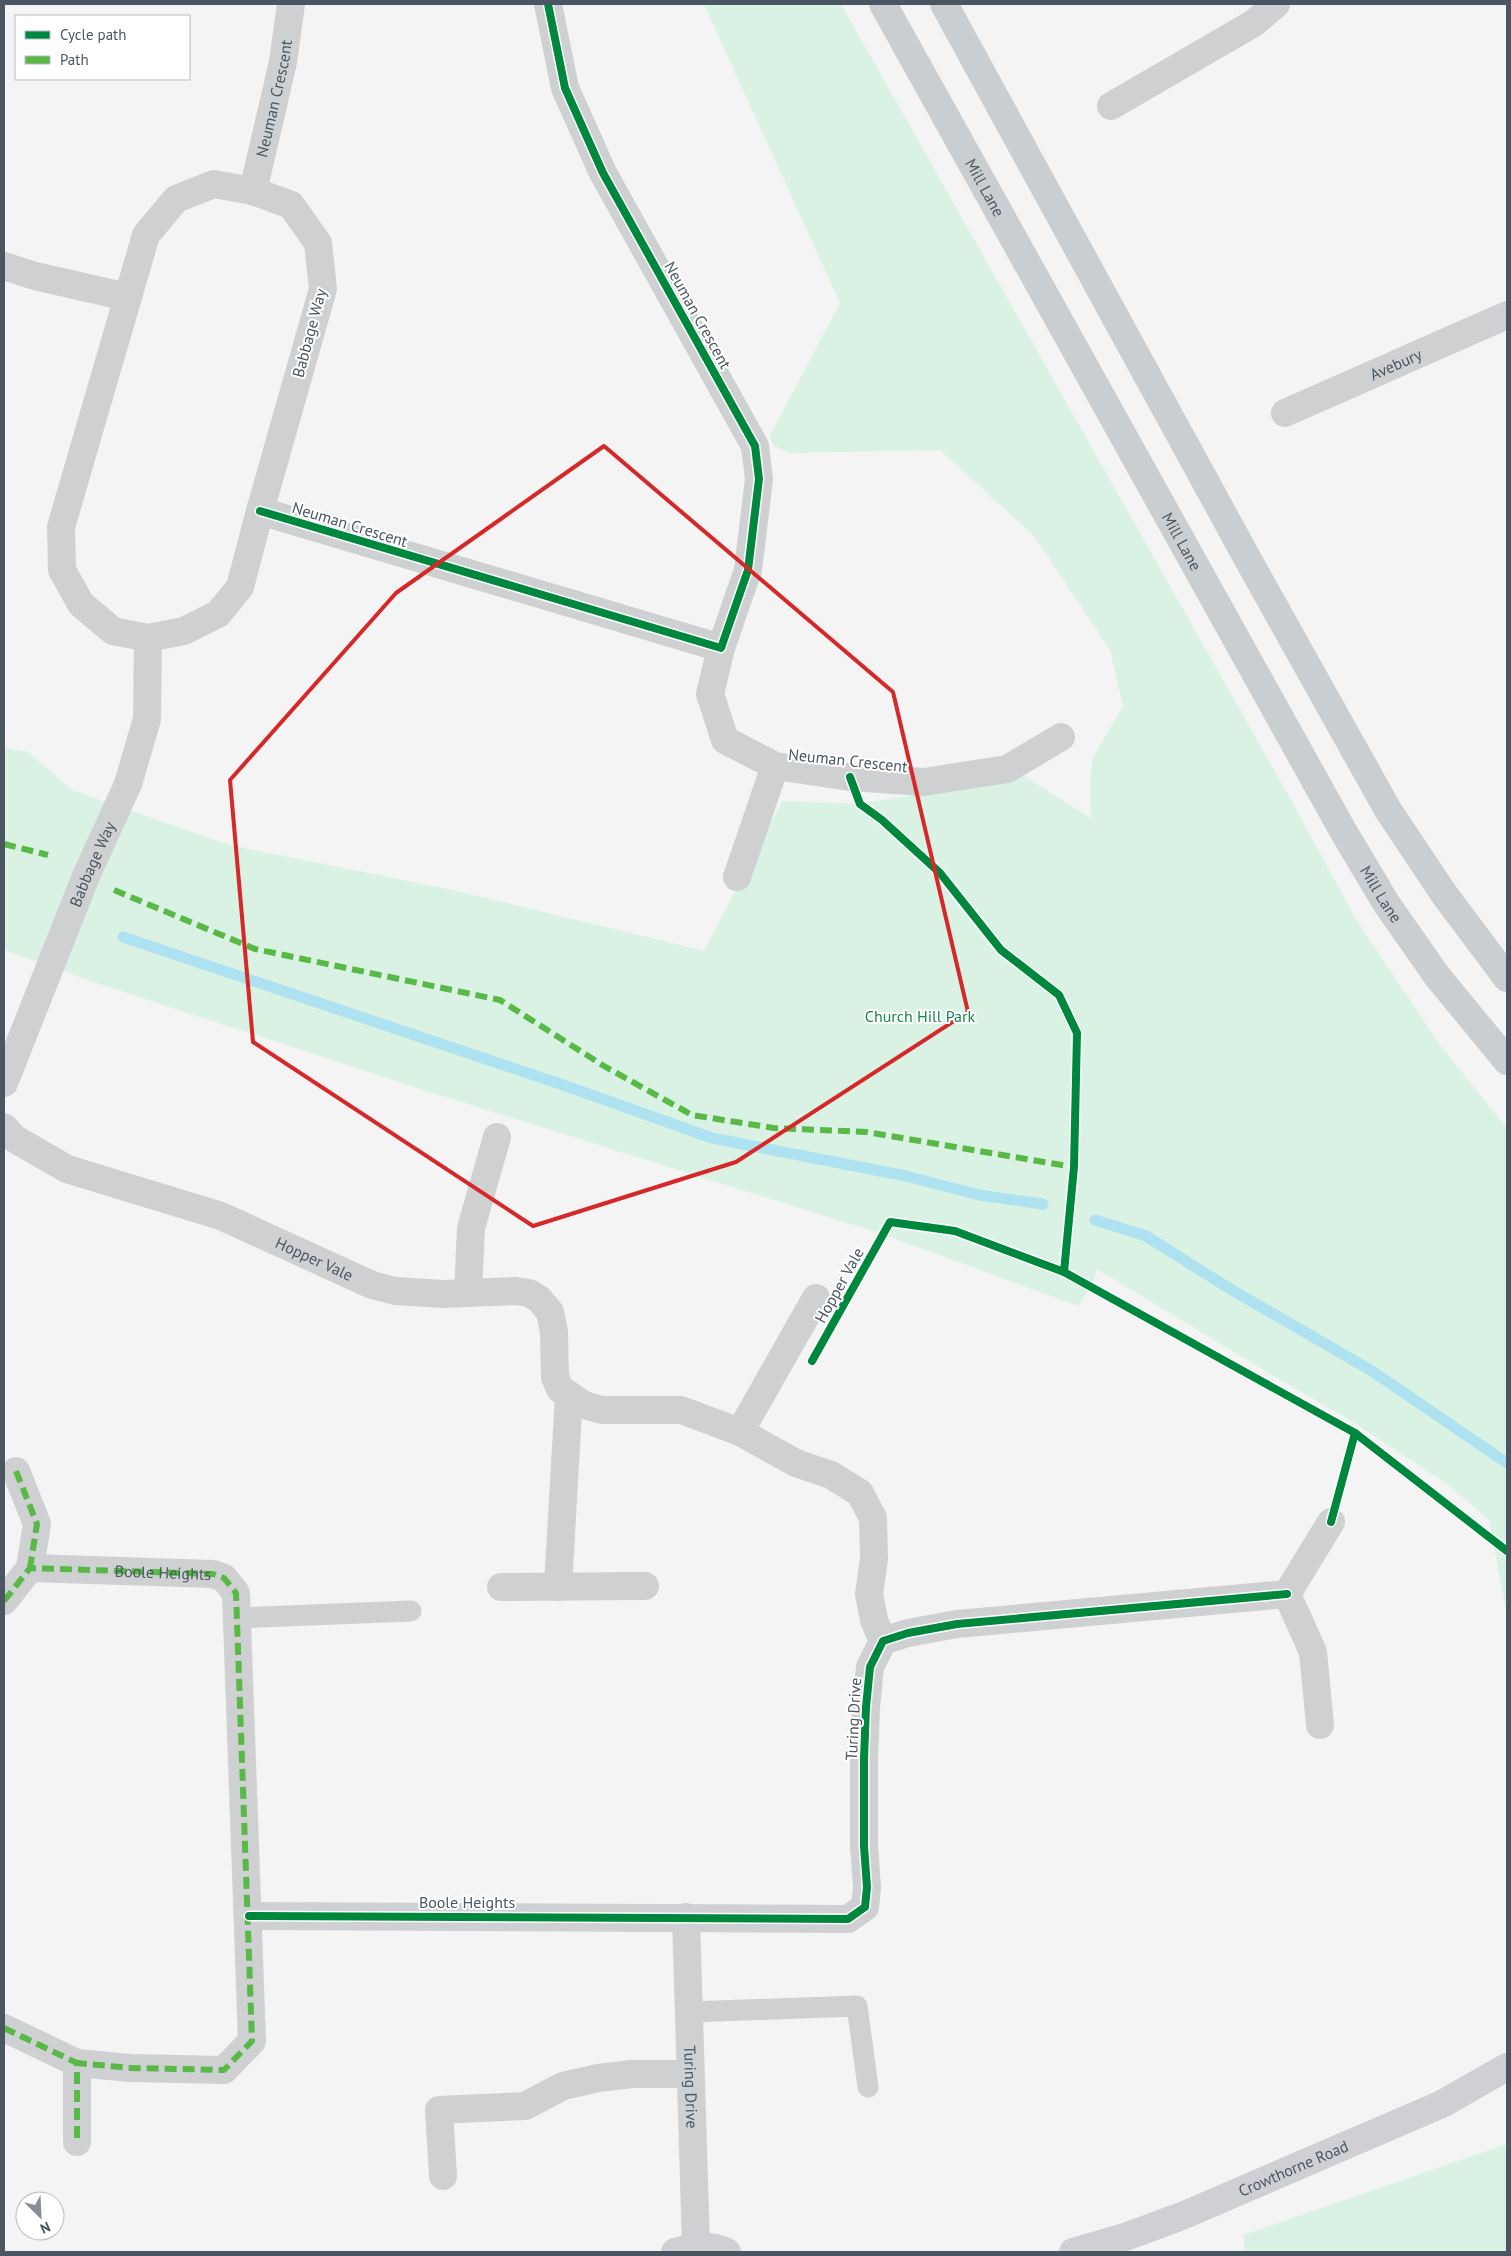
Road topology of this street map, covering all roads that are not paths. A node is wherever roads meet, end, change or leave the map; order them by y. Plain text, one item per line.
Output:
1 (291, 4) edge
2 (548, 4) edge
3 (883, 4) edge
4 (944, 4) edge
5 (1276, 4) edge
6 (1111, 106) dead end
7 (253, 191) junction
8 (4, 266) edge
9 (127, 297) junction
10 (1507, 315) edge
11 (1285, 413) dead end
12 (260, 511) junction
13 (148, 638) junction
14 (721, 648) junction
15 (1061, 737) dead end
16 (775, 766) junction
17 (737, 877) dead end
18 (1507, 978) edge
19 (1507, 1061) edge
20 (4, 1083) edge
21 (4, 1127) edge
22 (497, 1137) dead end
23 (468, 1293) junction
24 (816, 1298) dead end
25 (569, 1395) junction
26 (740, 1432) junction
27 (16, 1471) dead end
28 (1332, 1522) dead end
29 (30, 1568) junction
30 (645, 1586) dead end
31 (558, 1587) junction
32 (501, 1588) dead end
33 (1287, 1594) junction
34 (4, 1602) edge
35 (411, 1611) dead end
36 (237, 1618) junction
37 (883, 1641) junction
38 (1320, 1725) dead end
39 (249, 1916) junction
40 (686, 1917) junction
41 (688, 2012) junction
42 (4, 2028) edge
43 (77, 2062) junction
44 (1507, 2067) edge
45 (690, 2074) junction
46 (868, 2088) dead end
47 (77, 2142) dead end
48 (443, 2176) dead end
49 (686, 2249) edge
50 (727, 2252) edge
51 (1073, 2252) edge

1 - 7 street, Neuman Crescent
2 - 14 street, Neuman Crescent
3 - 19 main road, Mill Lane
4 - 18 main road
5 - 6 street
7 - 9 street, Babbage Way
7 - 12 street, Babbage Way
8 - 9 street
9 - 13 street, Babbage Way
10 - 11 street, Avebury
12 - 13 street, Babbage Way
12 - 14 street, Neuman Crescent
13 - 20 street, Babbage Way
14 - 16 street, Neuman Crescent
15 - 16 street, Neuman Crescent
16 - 17 street, Neuman Crescent
21 - 23 street, Hopper Vale
22 - 23 street
23 - 25 street, Hopper Vale
24 - 26 street, Hopper Vale
25 - 26 street, Hopper Vale
25 - 31 street
26 - 37 street, Hopper Vale
27 - 29 street
28 - 33 street
29 - 34 street
29 - 36 street, Boole Heights
30 - 31 street
31 - 32 street
33 - 37 street
33 - 38 street
35 - 36 lane
36 - 39 street, Boole Heights
37 - 40 street, Turing Drive
39 - 40 street, Boole Heights
39 - 43 street, Boole Heights
40 - 41 street, Turing Drive
41 - 45 street, Turing Drive
41 - 46 lane
42 - 43 street, Boole Heights
43 - 47 street
44 - 51 street, Crowthorne Road
45 - 48 street
45 - 49 street, Turing Drive
49 - 50 street

